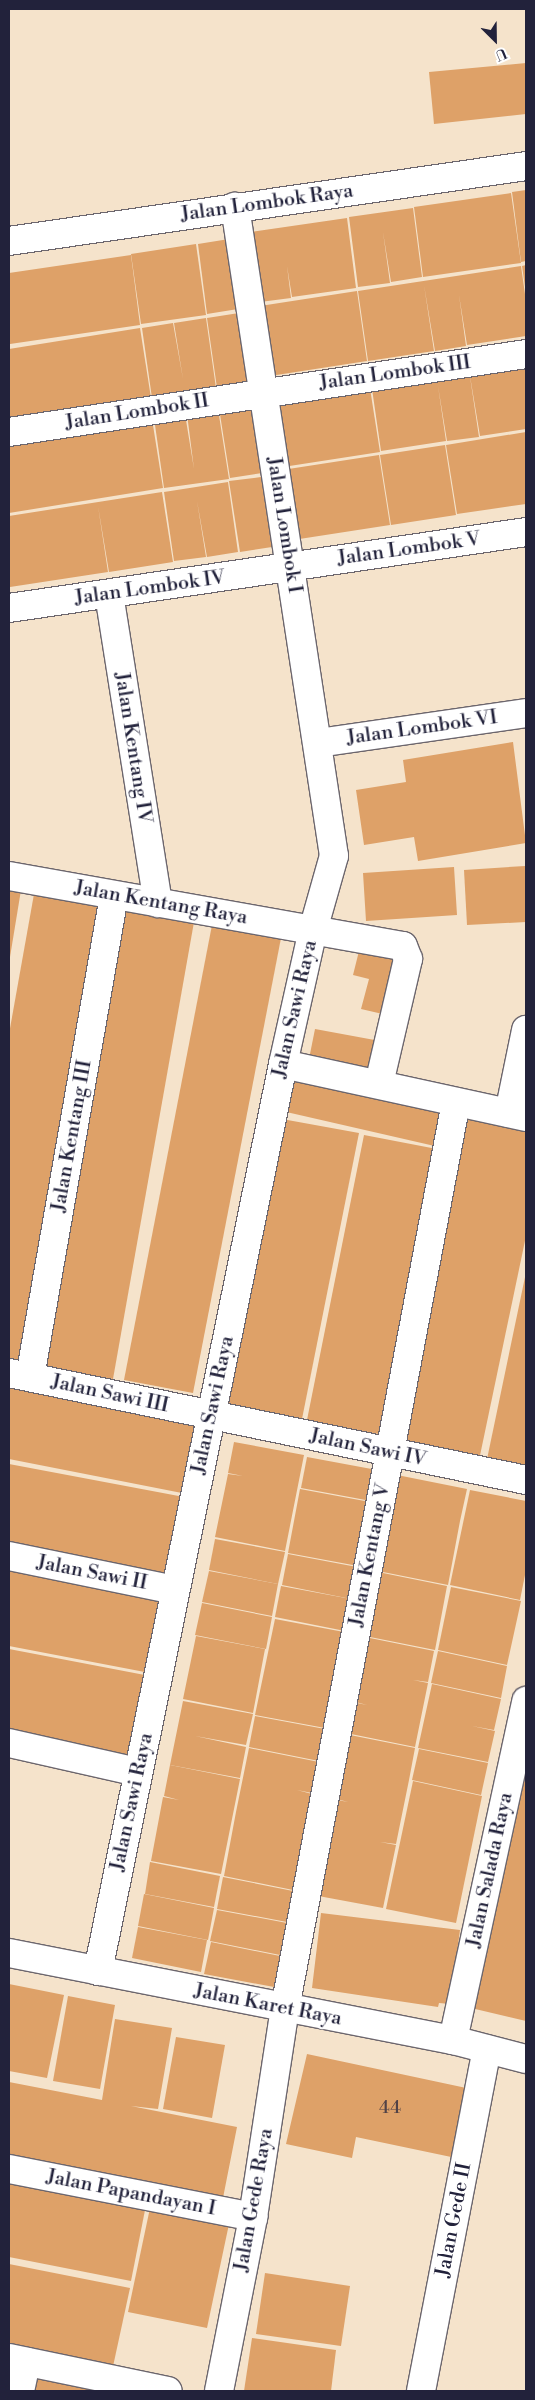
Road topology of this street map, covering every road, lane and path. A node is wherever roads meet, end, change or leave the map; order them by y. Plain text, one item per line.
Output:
1 (526, 166) edge
2 (235, 207) junction
3 (9, 241) edge
4 (526, 354) edge
5 (264, 392) junction
6 (9, 432) edge
7 (526, 532) edge
8 (291, 567) junction
9 (109, 594) junction
10 (9, 608) edge
11 (526, 713) edge
12 (318, 743) junction
13 (334, 842) joint
14 (9, 876) edge
15 (114, 895) junction
16 (158, 902) junction
17 (313, 930) junction
18 (526, 1030) edge
19 (283, 1064) junction
20 (379, 1084) junction
21 (456, 1102) junction
22 (518, 1115) edge
23 (19, 1375) edge
24 (210, 1415) junction
25 (390, 1452) junction
26 (526, 1480) edge
27 (9, 1556) edge
28 (175, 1590) junction
29 (526, 1701) edge
30 (9, 1743) edge
31 (138, 1772) junction
32 (9, 1953) edge
33 (98, 1971) junction
34 (285, 2008) junction
35 (454, 2040) junction
36 (486, 2049) junction
37 (526, 2059) edge
38 (9, 2168) edge
39 (252, 2217) junction
40 (17, 2360) edge
41 (20, 2391) edge
42 (168, 2391) edge
43 (219, 2391) edge
44 (421, 2391) edge

1 - 2 street, Jalan Lombok Raya
2 - 3 street, Jalan Lombok Raya
2 - 5 street, Jalan Lombok I
4 - 5 street, Jalan Lombok III
5 - 6 street, Jalan Lombok II
5 - 8 street, Jalan Lombok I
7 - 8 street, Jalan Lombok V
8 - 9 street, Jalan Lombok IV
8 - 12 street, Jalan Lombok I
9 - 10 street, Jalan Lombok IV
9 - 16 street, Jalan Kentang IV
11 - 12 street, Jalan Lombok VI
12 - 13 street, Jalan Lombok I
13 - 17 street, Jalan Sawi Raya
14 - 15 street, Jalan Kentang Raya
15 - 16 street, Jalan Kentang Raya
15 - 23 street, Jalan Kentang III
16 - 17 street, Jalan Kentang Raya
17 - 19 street, Jalan Sawi Raya
17 - 20 street, Jalan Kentang Raya
18 - 22 street
19 - 20 street
19 - 24 street, Jalan Sawi Raya
20 - 21 street
21 - 22 street
21 - 25 street, Jalan Kentang V
23 - 24 street, Jalan Sawi III
24 - 25 street, Jalan Sawi IV
24 - 28 street, Jalan Sawi Raya
25 - 26 street, Jalan Sawi IV
25 - 34 street, Jalan Kentang V
27 - 28 street, Jalan Sawi II
28 - 31 street, Jalan Sawi Raya
29 - 35 street, Jalan Salada Raya
30 - 31 street
31 - 33 street, Jalan Sawi Raya
32 - 33 street, Jalan Karet Raya
33 - 34 street, Jalan Karet Raya
34 - 35 street, Jalan Karet Raya
34 - 39 street, Jalan Gede Raya
35 - 36 street, Jalan Karet Raya
36 - 37 street, Jalan Karet Raya
36 - 44 street, Jalan Gede II
38 - 39 street, Jalan Papandayan I
39 - 43 street, Jalan Gede Raya
40 - 41 street
40 - 42 street

